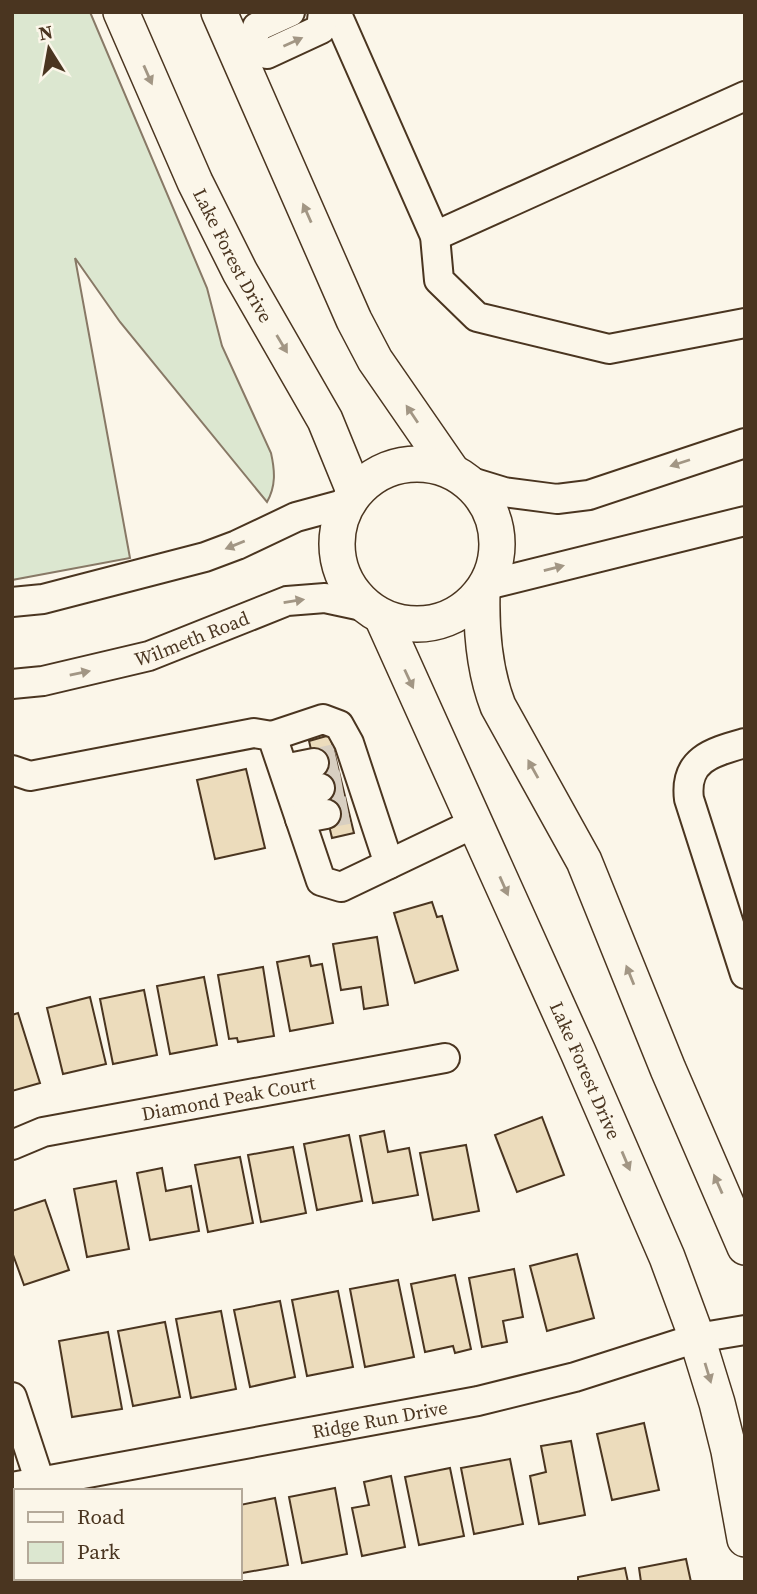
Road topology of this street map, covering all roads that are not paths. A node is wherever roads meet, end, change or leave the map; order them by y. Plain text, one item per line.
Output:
1 (121, 12) edge
2 (219, 12) edge
3 (290, 12) edge
4 (323, 12) edge
5 (336, 12) edge
6 (243, 50) junction
7 (745, 96) edge
8 (435, 236) junction
9 (745, 323) edge
10 (745, 443) edge
11 (459, 476) junction
12 (349, 498) junction
13 (745, 521) edge
14 (485, 589) junction
15 (12, 602) edge
16 (374, 612) junction
17 (12, 684) edge
18 (272, 736) junction
19 (745, 743) edge
20 (12, 771) edge
21 (329, 786) junction
22 (475, 823) junction
23 (389, 864) junction
24 (743, 962) edge
25 (446, 1058) dead end
26 (12, 1145) edge
27 (745, 1247) edge
28 (745, 1330) edge
29 (697, 1338) junction
30 (12, 1397) edge
31 (40, 1482) junction
32 (12, 1487) edge
33 (745, 1539) edge

1 -> 12 main road, Lake Forest Drive
2 - 6 main road
3 - 6 street
6 -> 4 street
5 - 8 street
11 -> 6 main road
7 - 8 street
8 - 9 street
10 -> 11 street
11 - 12 main road
11 - 14 main road
12 -> 15 street
12 - 16 main road
14 -> 13 street
14 - 16 main road
27 -> 14 main road
17 -> 16 street, Wilmeth Road
16 -> 22 main road, Lake Forest Drive
18 - 20 street
18 - 21 street
18 - 21 street
19 - 24 street
21 - 23 street
21 - 23 street
22 - 23 street
22 -> 29 main road, Lake Forest Drive
25 - 26 street, Diamond Peak Court
28 - 29 street, Ridge Run Drive
29 - 31 street, Ridge Run Drive
29 -> 33 main road, Lake Forest Drive
30 - 31 street
31 - 32 street, Ridge Run Drive

